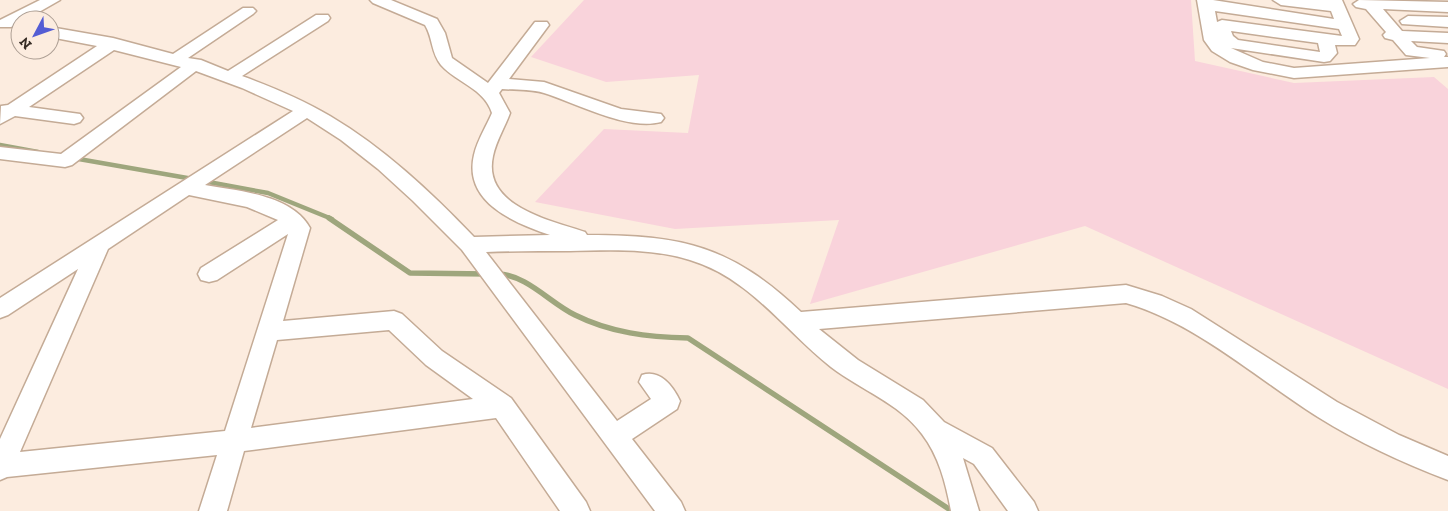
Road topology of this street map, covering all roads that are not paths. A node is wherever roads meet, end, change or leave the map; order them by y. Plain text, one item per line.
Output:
1 (52, 0) edge
2 (378, 0) edge
3 (1211, 3) edge
4 (1336, 3) edge
5 (1446, 7) edge
6 (1279, 8) edge
7 (248, 11) dead end
8 (1374, 15) edge
9 (322, 18) dead end
10 (1448, 22) edge
11 (8, 25) edge
12 (541, 25) dead end
13 (1222, 25) junction
14 (1345, 25) junction
15 (1269, 31) junction
16 (60, 34) edge
17 (1285, 34) junction
18 (1325, 39) junction
19 (113, 44) junction
20 (1274, 50) junction
21 (1446, 53) edge
22 (176, 59) junction
23 (195, 64) junction
24 (1412, 65) junction
25 (230, 77) junction
26 (493, 88) junction
27 (306, 110) junction
28 (4, 113) edge
29 (74, 118) dead end
30 (655, 118) dead end
31 (0, 153) edge
32 (187, 188) junction
33 (294, 220) junction
34 (595, 242) junction
35 (469, 245) junction
36 (98, 248) junction
37 (208, 274) dead end
38 (0, 310) edge
39 (796, 322) junction
40 (269, 331) junction
41 (651, 382) dead end
42 (502, 406) junction
43 (934, 430) junction
44 (615, 436) junction
45 (236, 440) junction
46 (0, 467) edge
47 (1448, 468) edge
48 (570, 509) edge
49 (213, 511) edge
50 (671, 511) edge
51 (965, 511) edge
52 (1024, 511) edge

1 - 11 street
2 - 26 street
3 - 6 street
3 - 13 street
3 - 24 street
4 - 6 street
4 - 14 street
5 - 8 street
6 - 14 street
6 - 17 street
7 - 22 street
8 - 10 street
8 - 21 street
8 - 24 street
9 - 25 street
12 - 26 street
13 - 15 street
13 - 20 street
14 - 18 street
15 - 17 street
15 - 20 street
16 - 19 street
17 - 18 street
18 - 20 street
19 - 22 street
19 - 28 street
21 - 24 street
22 - 23 street
23 - 25 street
23 - 31 street
25 - 27 street
26 - 30 street
26 - 34 street
27 - 32 street
27 - 35 street
28 - 29 street
32 - 33 street
32 - 36 street
33 - 37 street
33 - 40 street
34 - 35 street
34 - 39 street
35 - 44 street
36 - 38 street
36 - 46 street
39 - 43 street
39 - 47 street
40 - 42 street
40 - 45 street
41 - 44 street
42 - 45 street
42 - 48 street
43 - 51 street
43 - 52 street
44 - 50 street
45 - 46 street
45 - 49 street

